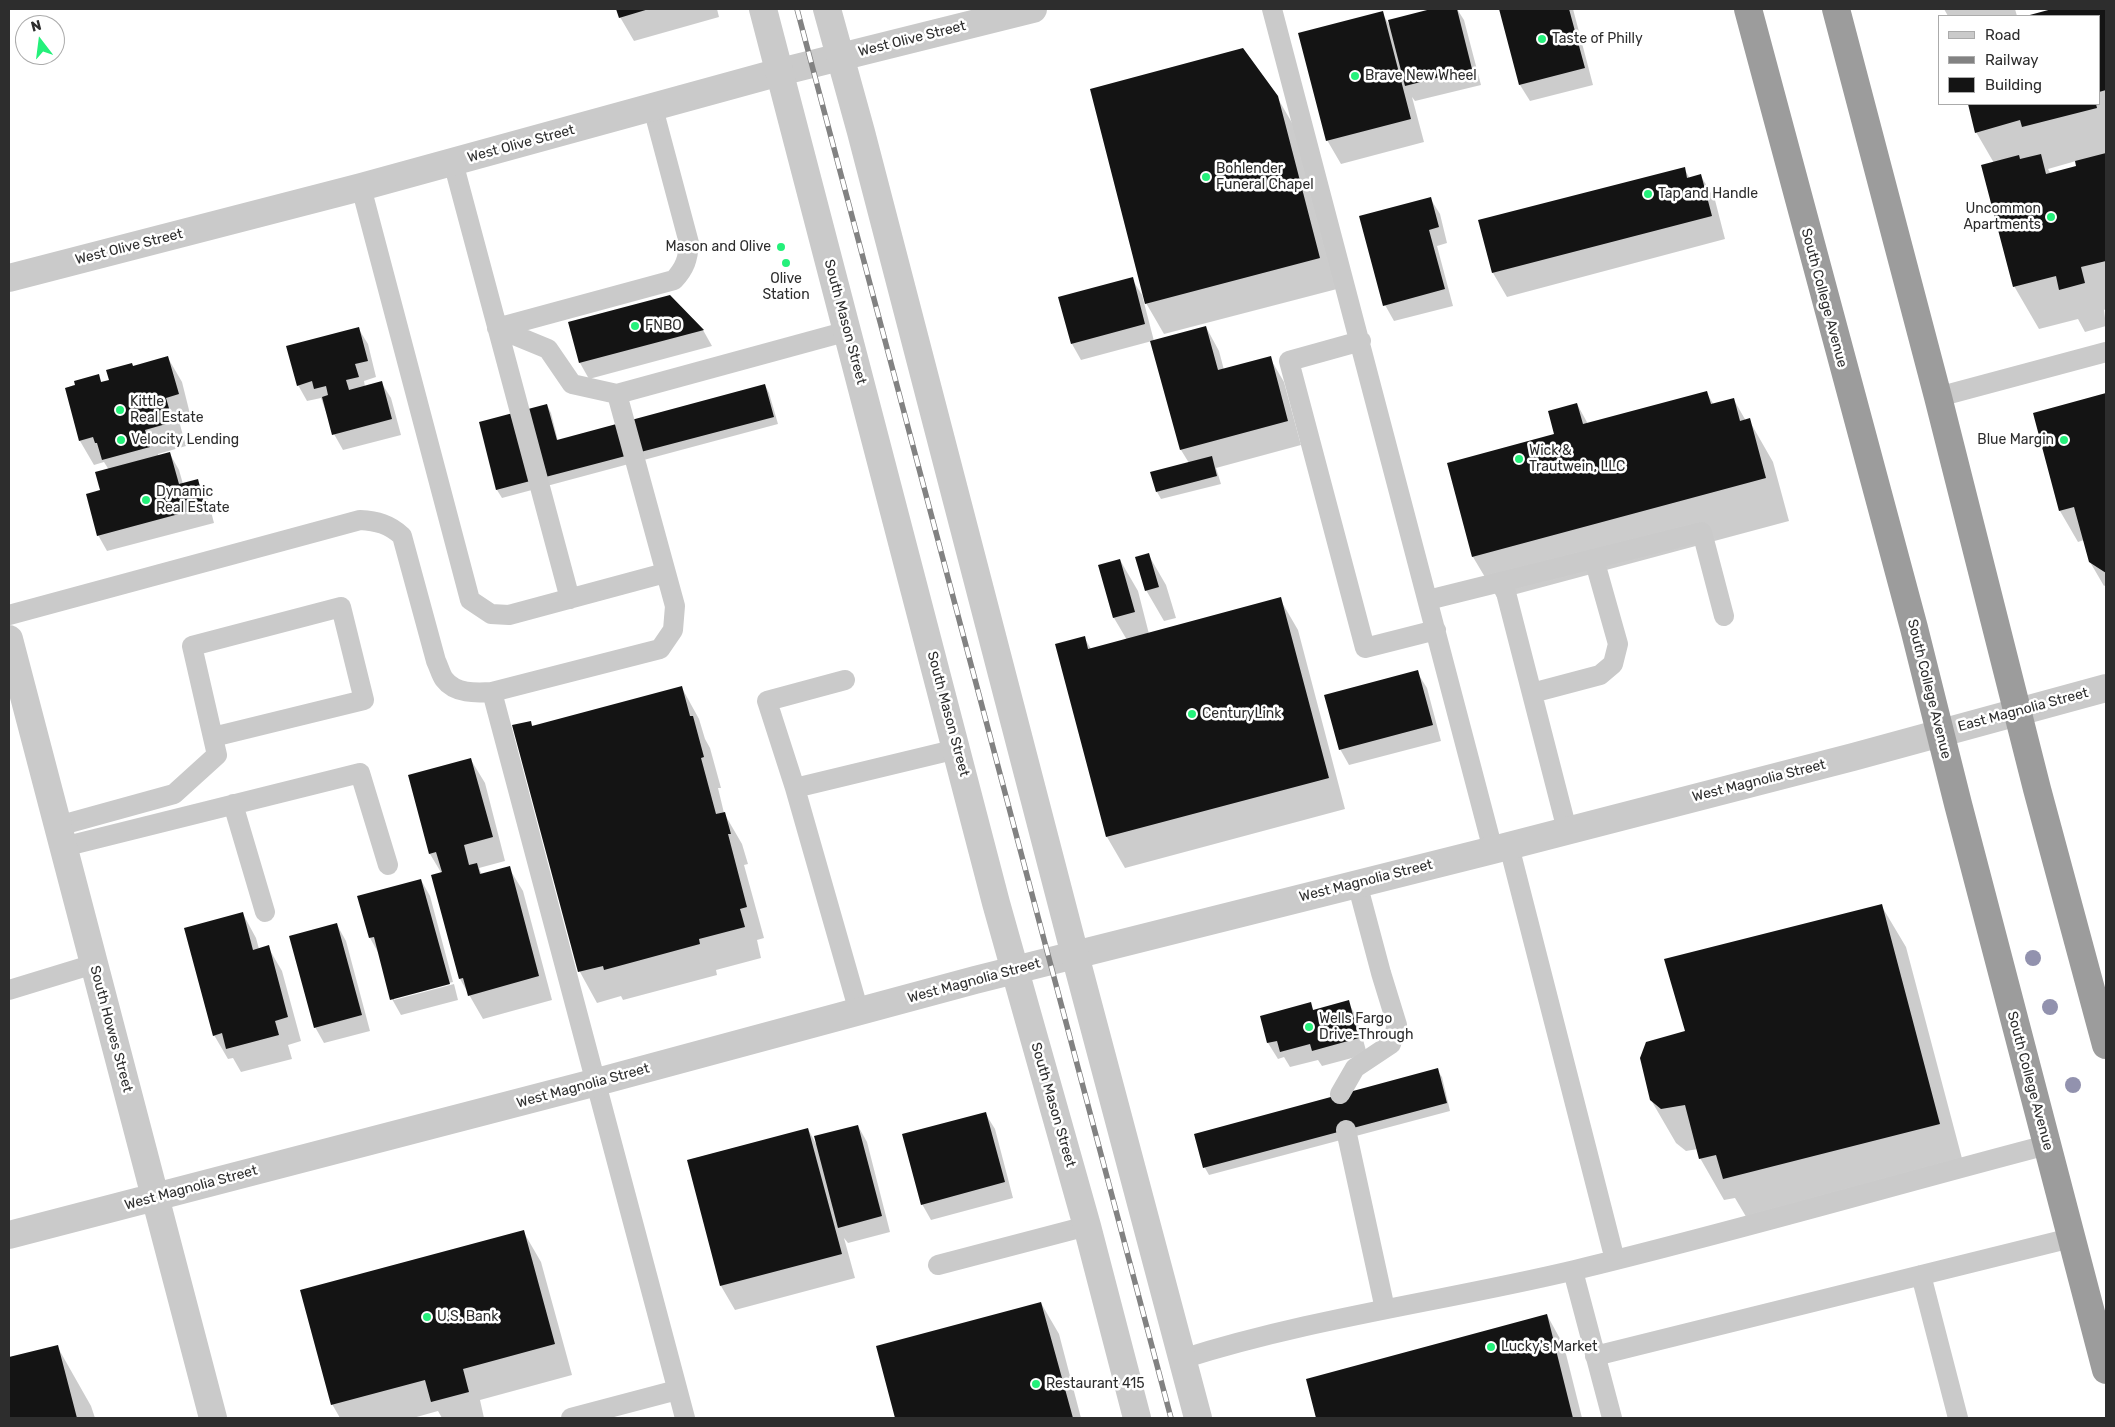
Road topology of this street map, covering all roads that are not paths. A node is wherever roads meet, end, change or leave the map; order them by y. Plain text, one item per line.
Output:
1 (764, 9) edge
2 (827, 9) edge
3 (1033, 9) edge
4 (1272, 9) edge
5 (1748, 9) edge
6 (1836, 9) edge
7 (840, 58) junction
8 (780, 72) junction
9 (653, 108) junction
10 (453, 162) junction
11 (361, 187) junction
12 (9, 278) edge
13 (497, 328) junction
14 (848, 331) junction
15 (1361, 341) junction
16 (2106, 352) edge
17 (617, 394) junction
18 (1938, 397) junction
19 (1594, 559) junction
20 (665, 573) junction
21 (1503, 581) junction
22 (570, 599) junction
23 (1428, 600) junction
24 (9, 615) edge
25 (1724, 616) dead end
26 (1436, 630) junction
27 (9, 639) edge
28 (845, 680) dead end
29 (2106, 688) edge
30 (492, 692) junction
31 (1532, 693) junction
32 (2019, 712) junction
33 (1940, 732) junction
34 (213, 737) junction
35 (956, 748) junction
36 (795, 788) junction
37 (234, 804) junction
38 (1566, 830) junction
39 (61, 836) junction
40 (1501, 848) junction
41 (388, 864) dead end
42 (1357, 883) junction
43 (265, 912) dead end
44 (1075, 956) junction
45 (94, 964) junction
46 (1014, 970) junction
47 (9, 990) edge
48 (858, 1012) junction
49 (2106, 1045) edge
50 (597, 1082) junction
51 (1340, 1094) dead end
52 (1346, 1130) dead end
53 (2047, 1145) junction
54 (155, 1198) junction
55 (1087, 1226) junction
56 (9, 1235) edge
57 (2071, 1238) junction
58 (1615, 1260) junction
59 (938, 1265) dead end
60 (1573, 1271) junction
61 (1921, 1275) junction
62 (1385, 1308) junction
63 (1596, 1356) junction
64 (1182, 1358) junction
65 (2106, 1370) edge
66 (677, 1390) junction
67 (213, 1418) edge
68 (571, 1418) edge
69 (685, 1418) edge
70 (1137, 1418) edge
71 (1198, 1418) edge
72 (1612, 1418) edge
73 (1958, 1418) edge

1 - 8 street, South Mason Street
2 - 7 street
3 - 7 street, West Olive Street
4 - 15 lane
5 - 33 highway, South College Avenue
6 - 18 highway
7 - 8 street, West Olive Street
7 - 44 street
8 - 9 street, West Olive Street
8 - 14 street, South Mason Street
9 - 10 street, West Olive Street
9 - 13 lane
10 - 11 street, West Olive Street
10 - 13 lane
11 - 12 street, West Olive Street
11 - 22 lane
13 - 17 lane
13 - 22 lane
14 - 17 lane
14 - 35 street, South Mason Street
15 - 23 lane
15 - 26 lane
16 - 18 lane
17 - 20 lane
18 - 32 highway
19 - 21 lane
19 - 25 lane
19 - 31 lane
20 - 22 lane
20 - 30 lane
21 - 23 lane
21 - 31 lane
23 - 26 lane
24 - 30 lane
26 - 40 lane
27 - 39 street, South Howes Street
28 - 36 lane
29 - 32 street, East Magnolia Street
30 - 50 lane
31 - 38 lane
32 - 33 street, East Magnolia Street
32 - 49 highway
33 - 38 street, West Magnolia Street
33 - 53 highway, South College Avenue
34 - 34 lane
34 - 39 lane
35 - 36 lane
35 - 46 street, South Mason Street
36 - 48 lane
37 - 39 lane
37 - 41 lane
37 - 43 lane
38 - 40 street, West Magnolia Street
39 - 45 street, South Howes Street
40 - 42 street, West Magnolia Street
40 - 58 lane
42 - 44 street, West Magnolia Street
42 - 51 lane
44 - 46 street, West Magnolia Street
44 - 64 street
45 - 47 lane
45 - 54 street, South Howes Street
46 - 48 street, West Magnolia Street
46 - 55 street, South Mason Street
48 - 50 street, West Magnolia Street
50 - 54 street, West Magnolia Street
50 - 66 lane
52 - 62 lane
53 - 57 highway, South College Avenue
53 - 58 lane
54 - 56 street, West Magnolia Street
54 - 67 street, South Howes Street
55 - 59 lane
55 - 70 street, South Mason Street
57 - 61 lane
57 - 65 highway, South College Avenue
58 - 60 lane
60 - 62 lane
60 - 63 lane
61 - 63 lane
61 - 73 lane
62 - 64 lane
63 - 72 lane
64 - 71 street
66 - 68 lane
66 - 69 lane

